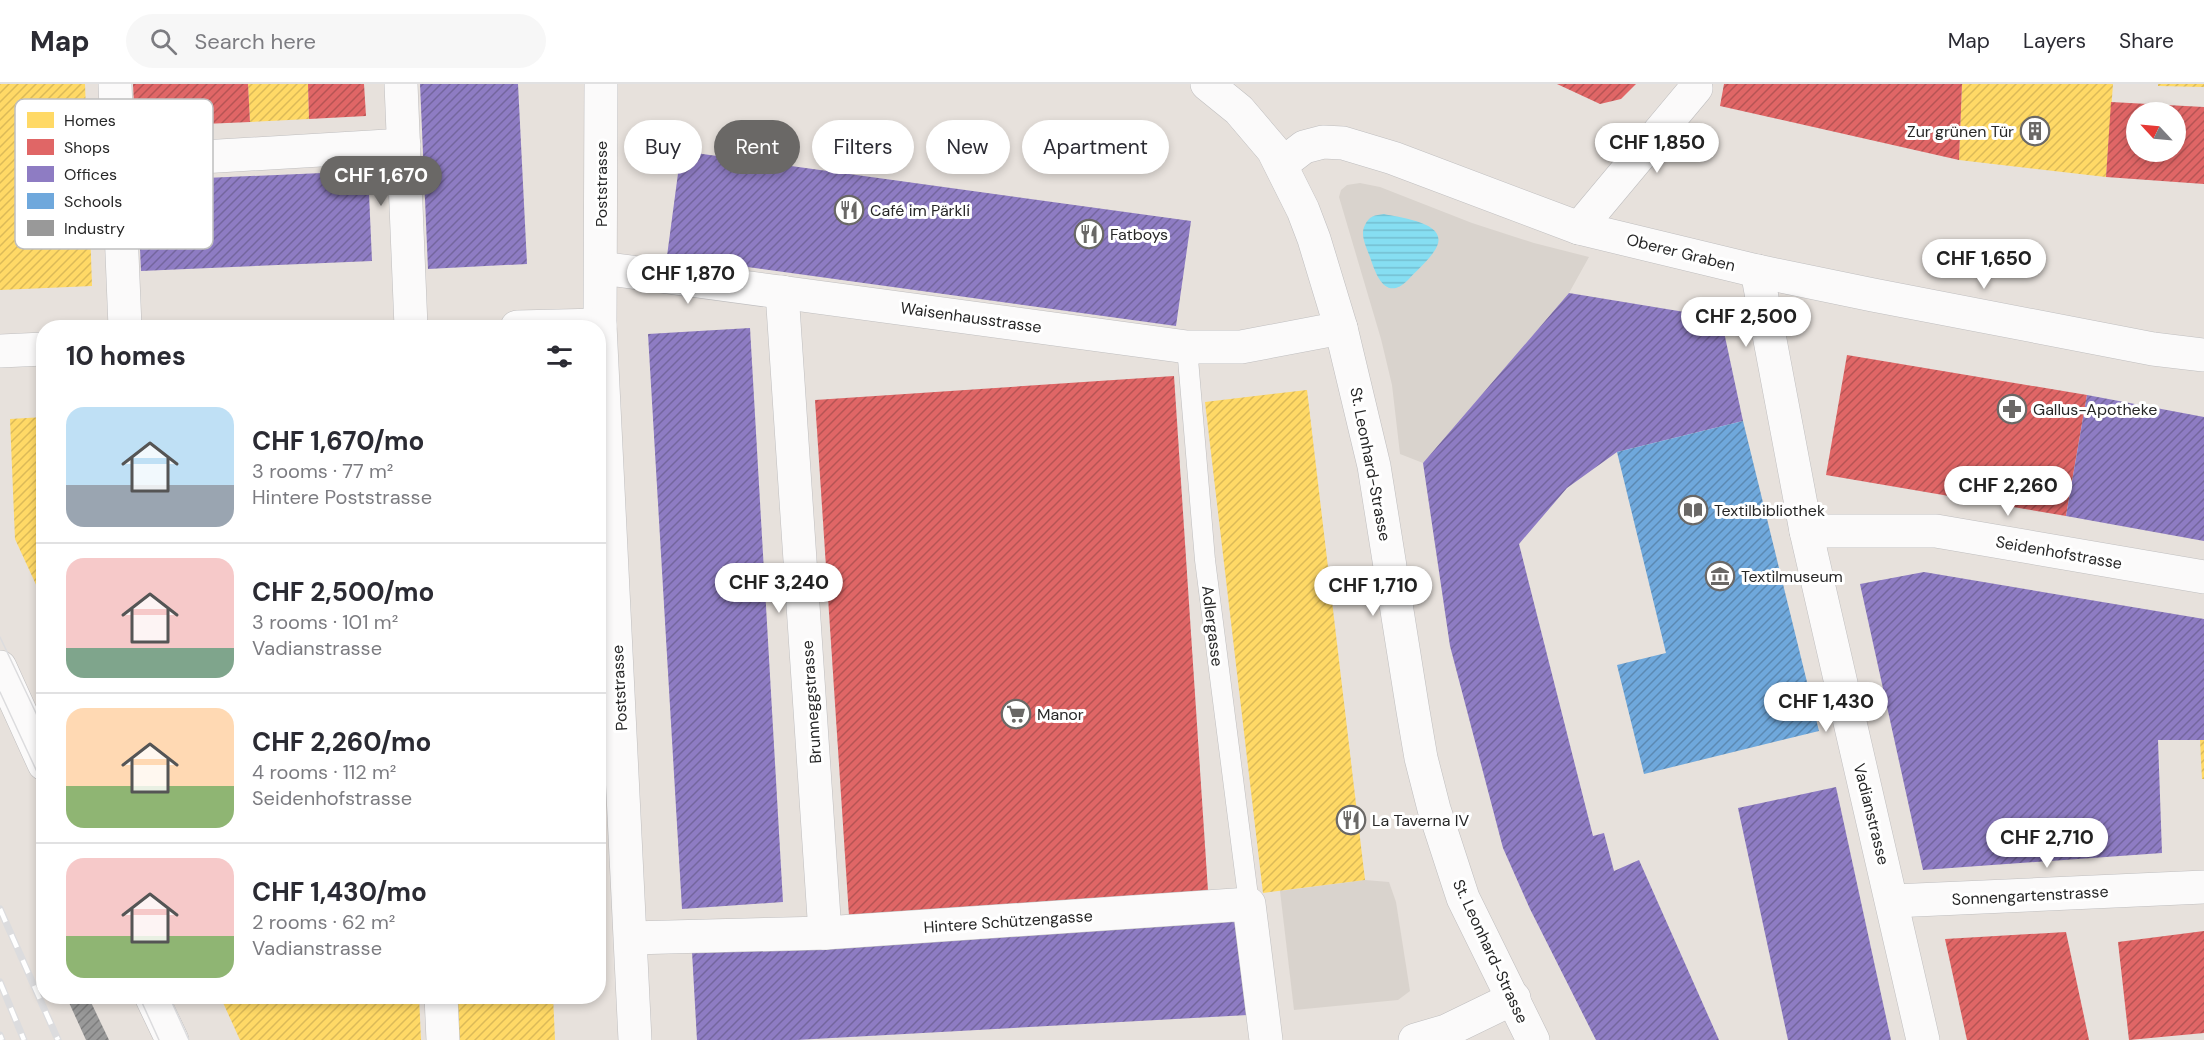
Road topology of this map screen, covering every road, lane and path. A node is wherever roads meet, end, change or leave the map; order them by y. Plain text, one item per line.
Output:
1 (115, 84) edge
2 (401, 84) edge
3 (601, 84) edge
4 (1207, 84) edge
5 (1695, 84) edge
6 (116, 99) edge
7 (404, 145) junction
8 (213, 156) edge
9 (1281, 164) junction
10 (1579, 228) junction
11 (122, 249) edge
12 (601, 268) junction
13 (1757, 271) junction
14 (782, 292) junction
15 (125, 320) edge
16 (411, 320) edge
17 (600, 320) edge
18 (1341, 328) junction
19 (1187, 347) junction
20 (36, 349) edge
21 (0, 351) edge
22 (2204, 355) edge
23 (606, 444) edge
24 (1806, 531) junction
25 (2204, 577) edge
26 (0, 667) edge
27 (36, 746) edge
28 (2204, 887) edge
29 (1893, 901) junction
30 (1248, 904) junction
31 (825, 933) junction
32 (631, 938) junction
33 (1514, 998) junction
34 (155, 1004) edge
35 (441, 1004) edge
36 (172, 1040) edge
37 (443, 1040) edge
38 (635, 1040) edge
39 (1266, 1040) edge
40 (1415, 1040) edge
41 (1533, 1040) edge
42 (1923, 1040) edge

1 - 6 street
2 - 7 street
3 - 12 street, Poststrasse
4 - 9 street
5 - 10 street
7 - 8 street
7 - 16 street
9 - 10 street, Oberer Graben
9 - 18 street, St. Leonhard-Strasse
10 - 13 street, Oberer Graben
11 - 15 street
12 - 14 street, Waisenhausstrasse
12 - 17 street, Poststrasse
13 - 22 street, Oberer Graben
13 - 24 street, Vadianstrasse
14 - 19 street, Waisenhausstrasse
14 - 31 street, Brunneggstrasse
18 - 19 street, Waisenhausstrasse
18 - 33 street, St. Leonhard-Strasse
19 - 30 lane, Adlergasse
20 - 21 street
23 - 32 street, Poststrasse
24 - 25 street, Seidenhofstrasse
24 - 29 street, Vadianstrasse
26 - 27 street
28 - 29 street, Sonnengartenstrasse
29 - 42 street, Vadianstrasse
30 - 31 street, Hintere Schützengasse
30 - 39 street
31 - 32 street, Hintere Schützengasse
32 - 38 street, Poststrasse
33 - 40 street
33 - 41 street, St. Leonhard-Strasse
34 - 36 street
35 - 37 street

